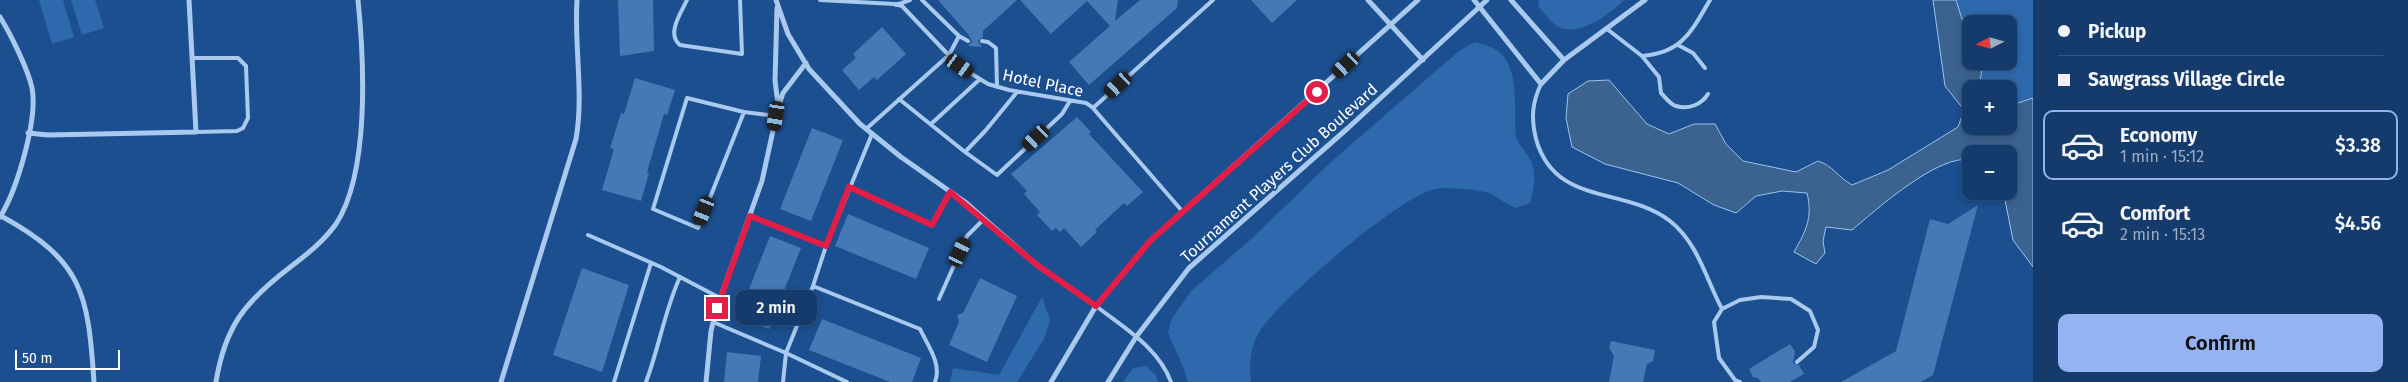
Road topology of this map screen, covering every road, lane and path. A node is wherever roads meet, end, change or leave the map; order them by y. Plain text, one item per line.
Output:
1 (189, 0) edge
2 (358, 0) edge
3 (577, 0) edge
4 (687, 0) edge
5 (740, 0) edge
6 (820, 0) edge
7 (910, 0) edge
8 (922, 0) edge
9 (1213, 0) edge
10 (1368, 0) edge
11 (1418, 0) edge
12 (1474, 0) edge
13 (1487, 0) edge
14 (1511, 0) edge
15 (1645, 0) edge
16 (1710, 0) edge
17 (776, 2) edge
18 (880, 2) edge
19 (896, 4) junction
20 (1480, 7) junction
21 (0, 17) edge
22 (1390, 25) junction
23 (1607, 29) junction
24 (959, 36) junction
25 (968, 41) dead end
26 (982, 41) dead end
27 (1678, 45) junction
28 (949, 55) junction
29 (1642, 56) junction
30 (192, 58) junction
31 (1423, 60) junction
32 (1564, 60) junction
33 (806, 63) junction
34 (1706, 68) dead end
35 (980, 79) junction
36 (1542, 84) junction
37 (997, 87) junction
38 (1017, 92) junction
39 (1708, 94) dead end
40 (899, 99) junction
41 (1070, 100) junction
42 (778, 108) junction
43 (1093, 108) junction
44 (744, 112) junction
45 (776, 116) junction
46 (931, 124) junction
47 (866, 129) junction
48 (196, 132) junction
49 (28, 133) junction
50 (872, 134) junction
51 (965, 152) junction
52 (849, 187) junction
53 (950, 192) junction
54 (1184, 212) junction
55 (0, 216) edge
56 (750, 216) junction
57 (984, 219) junction
58 (588, 235) dead end
59 (826, 246) junction
60 (651, 263) junction
61 (680, 277) junction
62 (813, 286) junction
63 (720, 298) junction
64 (939, 299) dead end
65 (1096, 306) junction
66 (1722, 309) junction
67 (713, 322) junction
68 (1136, 337) junction
69 (786, 352) junction
70 (1797, 362) dead end
71 (94, 382) edge
72 (216, 382) edge
73 (501, 382) edge
74 (614, 382) edge
75 (646, 382) edge
76 (706, 382) edge
77 (782, 382) edge
78 (847, 382) edge
79 (935, 382) edge
80 (1051, 382) edge
81 (1108, 382) edge
82 (1171, 382) edge
83 (1740, 382) edge

1 - 30 street
2 - 72 street
3 - 73 street
4 - 5 lane
6 - 18 lane
7 - 19 lane
8 - 24 lane
9 - 43 lane
10 - 22 street
11 - 22 street
12 - 20 street
13 - 20 street, Tournament Players Club Boulevard
14 - 32 street
15 - 23 street
16 - 27 lane
17 - 33 street
17 - 42 street
18 - 19 lane
19 - 28 lane, Hotel Place
20 - 31 street, Tournament Players Club Boulevard
20 - 36 street
21 - 49 street
22 - 31 street
22 - 54 street
23 - 29 lane
23 - 32 street
24 - 25 lane
24 - 28 lane
26 - 37 lane
27 - 29 lane
27 - 34 lane
28 - 35 lane, Hotel Place
28 - 40 lane
29 - 39 lane
30 - 48 street
30 - 48 lane
31 - 68 street, Tournament Players Club Boulevard
32 - 36 street
33 - 42 street
33 - 47 street
35 - 37 lane, Hotel Place
35 - 46 lane
36 - 66 lane
37 - 38 lane, Hotel Place
38 - 41 lane, Hotel Place
38 - 51 lane
40 - 46 lane
40 - 47 lane
41 - 43 lane, Hotel Place
41 - 51 lane
42 - 45 street
43 - 54 lane, Hotel Place
44 - 44 lane
44 - 45 lane
45 - 56 street
46 - 51 lane
47 - 50 street
48 - 49 street
49 - 55 street
50 - 52 lane
50 - 53 street
52 - 53 lane
52 - 59 lane
53 - 57 street
54 - 65 street
55 - 71 street
56 - 59 lane
56 - 63 street
57 - 64 lane
57 - 65 street
58 - 60 lane
59 - 62 lane
60 - 61 lane
60 - 74 lane
61 - 63 lane
61 - 75 lane
62 - 69 lane
62 - 79 lane
63 - 67 street
65 - 68 lane
65 - 80 street
66 - 70 lane
66 - 83 lane
67 - 69 lane
67 - 76 street
68 - 81 street, Tournament Players Club Boulevard
68 - 82 lane
69 - 77 lane
69 - 78 lane

